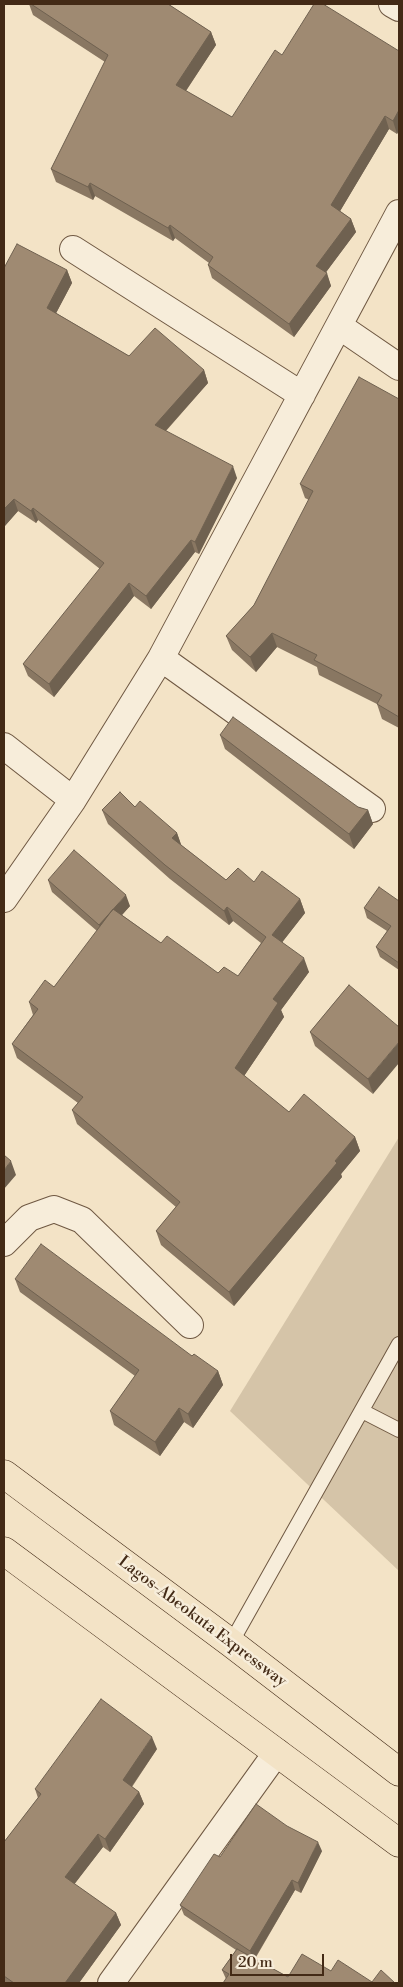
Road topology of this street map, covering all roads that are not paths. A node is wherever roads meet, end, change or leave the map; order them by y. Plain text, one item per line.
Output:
1 (392, 4) edge
2 (399, 8) edge
3 (399, 213) edge
4 (73, 249) dead end
5 (338, 326) junction
6 (399, 367) edge
7 (302, 395) junction
8 (161, 658) junction
9 (4, 746) edge
10 (73, 800) junction
11 (372, 809) dead end
12 (4, 899) edge
13 (4, 1243) edge
14 (190, 1325) dead end
15 (399, 1344) edge
16 (362, 1411) junction
17 (399, 1430) edge
18 (4, 1474) edge
19 (4, 1551) edge
20 (231, 1643) junction
21 (277, 1752) junction
22 (399, 1772) edge
23 (399, 1843) edge
24 (111, 1983) edge

1 - 2 street
3 - 5 street
4 - 7 street
5 - 6 street
5 - 7 street
7 - 8 street
8 - 10 street
8 - 11 street
9 - 10 street
10 - 12 street
13 - 14 street
15 - 16 lane
16 - 17 lane
16 - 20 lane
18 - 20 highway, Lagos-Abeokuta Expressway
19 - 21 highway
20 - 22 highway, Lagos-Abeokuta Expressway
21 - 23 highway
21 - 24 street

